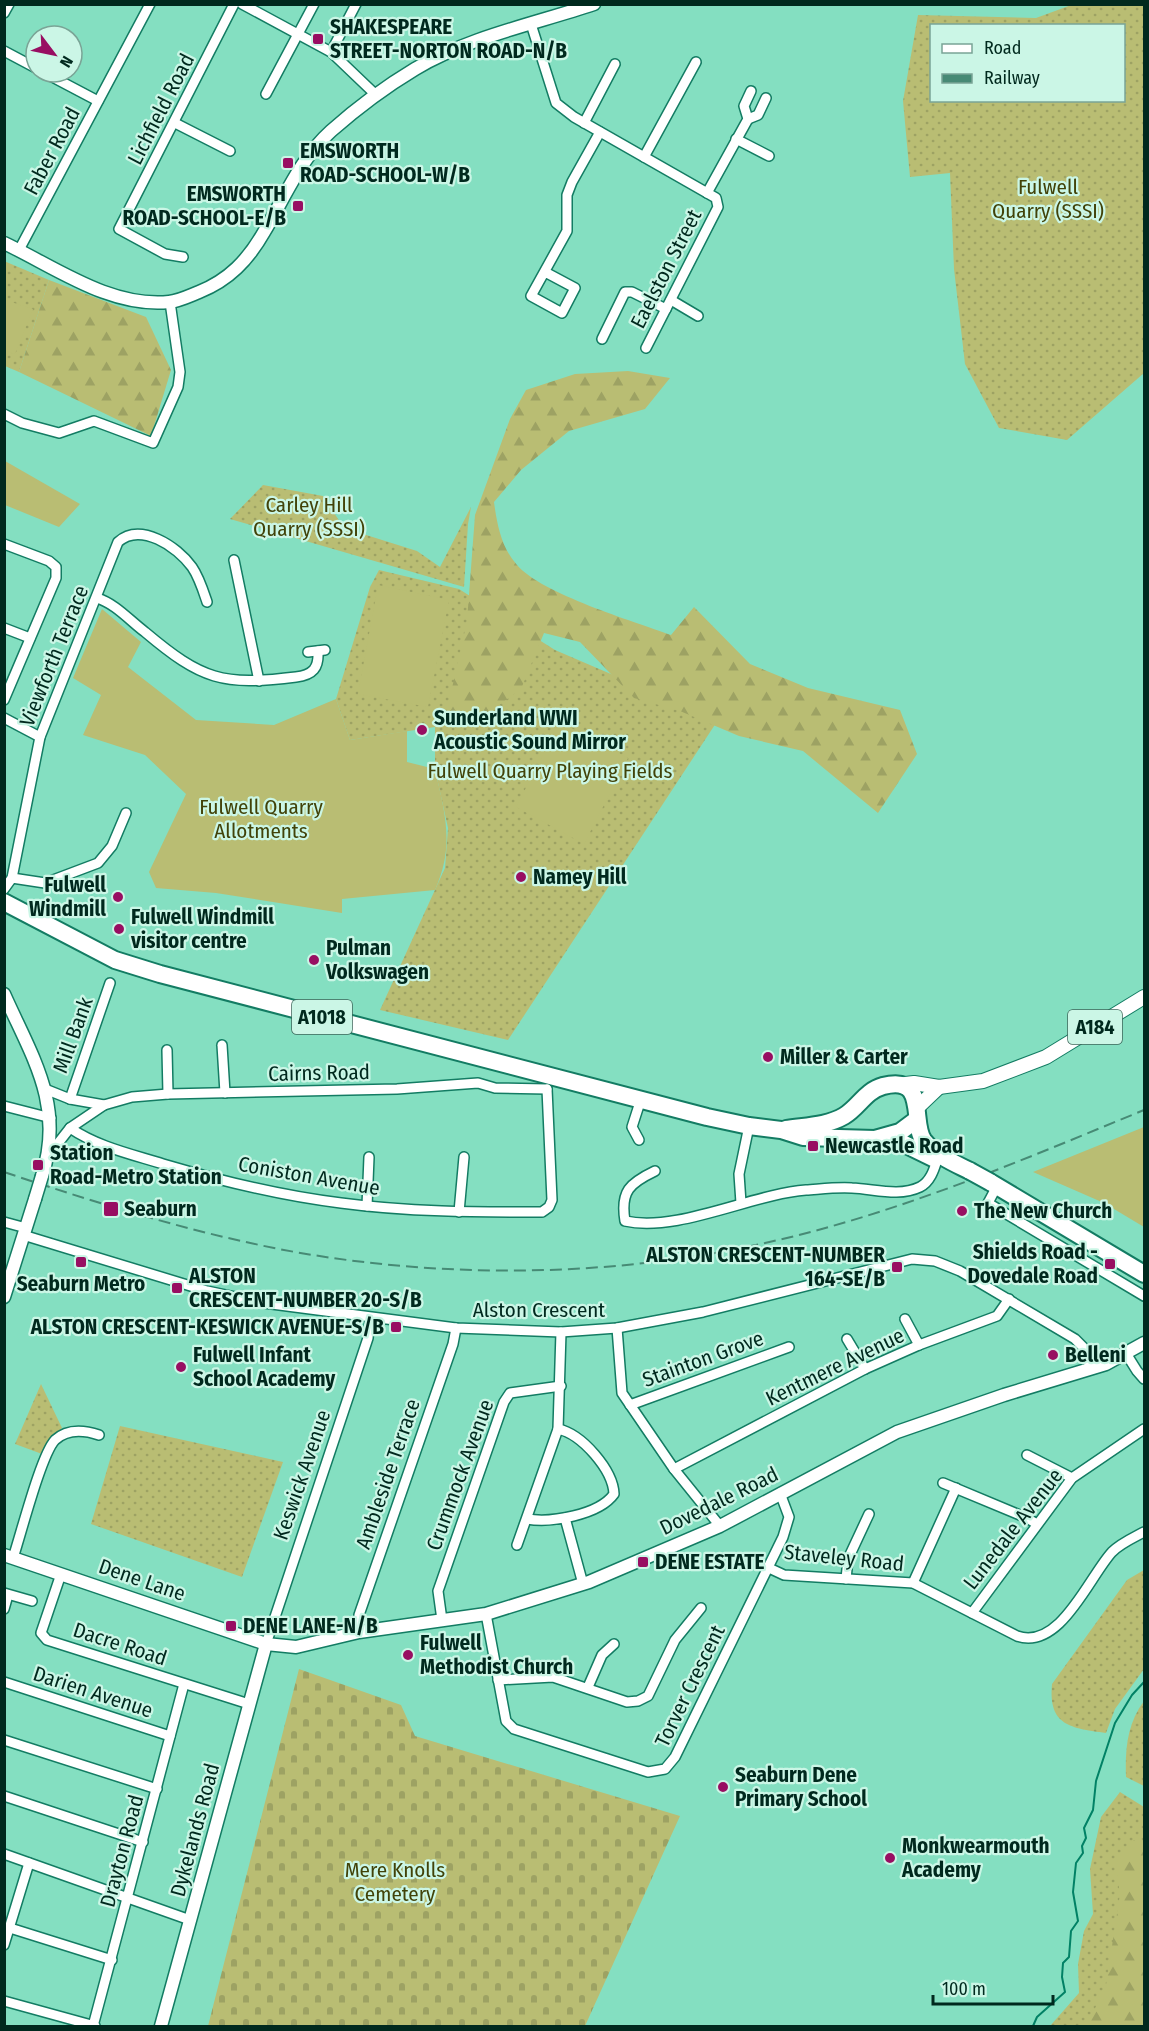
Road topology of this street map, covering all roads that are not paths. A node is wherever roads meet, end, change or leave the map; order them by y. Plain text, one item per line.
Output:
1 (9, 4) edge
2 (234, 4) edge
3 (242, 4) edge
4 (314, 4) edge
5 (356, 4) edge
6 (594, 4) edge
7 (148, 5) edge
8 (4, 13) edge
9 (531, 24) junction
10 (298, 34) junction
11 (4, 51) edge
12 (331, 52) junction
13 (24, 62) edge
14 (696, 62) dead end
15 (615, 64) dead end
16 (66, 84) edge
17 (751, 91) dead end
18 (266, 94) dead end
19 (376, 95) junction
20 (766, 98) dead end
21 (98, 101) junction
22 (748, 119) junction
23 (175, 123) junction
24 (584, 123) junction
25 (600, 132) junction
26 (736, 139) junction
27 (230, 151) dead end
28 (769, 156) dead end
29 (644, 157) junction
30 (707, 193) junction
31 (4, 243) edge
32 (20, 250) junction
33 (183, 257) dead end
34 (545, 272) junction
35 (670, 300) junction
36 (170, 302) junction
37 (666, 309) junction
38 (698, 316) dead end
39 (602, 339) dead end
40 (646, 348) dead end
41 (4, 414) edge
42 (4, 544) edge
43 (234, 560) dead end
44 (97, 598) junction
45 (207, 602) dead end
46 (4, 628) edge
47 (30, 638) junction
48 (317, 651) dead end
49 (259, 681) junction
50 (4, 700) edge
51 (4, 718) edge
52 (40, 737) junction
53 (125, 812) dead end
54 (12, 878) junction
55 (4, 889) edge
56 (4, 902) edge
57 (4, 911) edge
58 (50, 927) junction
59 (111, 983) dead end
60 (4, 994) edge
61 (1144, 997) edge
62 (222, 1045) dead end
63 (167, 1050) dead end
64 (521, 1069) junction
65 (552, 1083) junction
66 (897, 1085) junction
67 (939, 1088) junction
68 (45, 1089) junction
69 (512, 1089) junction
70 (225, 1093) junction
71 (168, 1094) junction
72 (69, 1099) junction
73 (641, 1099) junction
74 (858, 1103) junction
75 (104, 1105) junction
76 (4, 1106) edge
77 (917, 1114) junction
78 (51, 1118) junction
79 (749, 1126) junction
80 (70, 1128) junction
81 (781, 1130) junction
82 (890, 1137) junction
83 (871, 1138) junction
84 (639, 1140) dead end
85 (48, 1156) junction
86 (369, 1157) dead end
87 (464, 1157) dead end
88 (943, 1161) junction
89 (655, 1171) dead end
90 (626, 1173) dead end
91 (633, 1181) junction
92 (994, 1184) junction
93 (741, 1203) junction
94 (367, 1206) junction
95 (459, 1212) junction
96 (4, 1222) edge
97 (25, 1231) junction
98 (1144, 1274) edge
99 (7, 1280) edge
100 (1144, 1296) edge
101 (4, 1297) edge
102 (1009, 1299) junction
103 (370, 1318) junction
104 (905, 1319) dead end
105 (456, 1328) junction
106 (617, 1328) junction
107 (561, 1332) junction
108 (847, 1339) dead end
109 (1144, 1343) edge
110 (919, 1345) junction
111 (789, 1347) dead end
112 (1127, 1355) junction
113 (865, 1369) junction
114 (1091, 1369) junction
115 (1144, 1378) edge
116 (561, 1386) junction
117 (630, 1405) junction
118 (1144, 1428) edge
119 (558, 1429) junction
120 (99, 1435) dead end
121 (1027, 1455) dead end
122 (674, 1469) junction
123 (1072, 1478) junction
124 (943, 1483) dead end
125 (956, 1488) junction
126 (780, 1493) junction
127 (869, 1514) dead end
128 (565, 1518) junction
129 (527, 1519) junction
130 (1037, 1524) junction
131 (720, 1526) junction
132 (1144, 1532) edge
133 (517, 1545) dead end
134 (9, 1556) edge
135 (769, 1568) junction
136 (61, 1574) junction
137 (846, 1579) junction
138 (913, 1583) junction
139 (583, 1584) junction
140 (6, 1594) edge
141 (32, 1601) dead end
142 (701, 1608) dead end
143 (4, 1610) edge
144 (972, 1613) junction
145 (486, 1614) junction
146 (442, 1620) junction
147 (359, 1632) junction
148 (266, 1644) junction
149 (614, 1644) dead end
150 (296, 1647) joint
151 (498, 1680) junction
152 (4, 1682) edge
153 (184, 1684) junction
154 (588, 1687) junction
155 (249, 1704) junction
156 (170, 1736) junction
157 (4, 1740) edge
158 (157, 1789) junction
159 (4, 1796) edge
160 (143, 1842) junction
161 (4, 1854) edge
162 (29, 1863) junction
163 (128, 1898) junction
164 (190, 1920) junction
165 (10, 1928) junction
166 (4, 1945) edge
167 (112, 1960) junction
168 (4, 2001) edge
169 (94, 2026) edge
170 (161, 2026) edge

1 - 8 street
2 - 23 street, Lichfield Road
3 - 10 street
4 - 10 street
5 - 12 street
6 - 9 street
7 - 21 street, Faber Road
9 - 19 street
9 - 24 street
10 - 12 street
10 - 18 street
11 - 13 street
12 - 19 street
14 - 29 street
15 - 24 street
16 - 21 street
17 - 22 street
19 - 36 street
20 - 22 street
21 - 32 street, Faber Road
22 - 26 street
23 - 27 street
23 - 33 street, Lichfield Road
24 - 25 street
25 - 29 street
25 - 34 street
26 - 28 street
26 - 30 street
29 - 30 street
30 - 35 street, Eaelston Street
31 - 32 street
32 - 36 street
34 - 34 street
35 - 37 street, Eaelston Street
35 - 38 street
36 - 41 street
37 - 39 street
37 - 40 street, Eaelston Street
42 - 47 street
43 - 49 street
44 - 45 street, Viewforth Terrace
44 - 49 street
44 - 52 street, Viewforth Terrace
46 - 47 street
47 - 50 street
48 - 49 street
51 - 52 street
52 - 54 street, Viewforth Terrace
53 - 54 street
54 - 55 street, Viewforth Terrace
56 - 58 highway, A1018
57 - 58 highway, A1018
58 - 64 highway, A1018
59 - 72 street, Mill Bank
60 - 68 street
61 - 67 main road, A184
62 - 70 street
63 - 71 street
64 - 65 highway, A1018
64 - 69 street
65 - 69 street, Cairns Road
65 - 73 highway, A1018
65 - 95 street, Coniston Avenue
66 - 67 main road, A184
66 - 74 highway
66 - 77 highway
67 - 77 main road
68 - 72 street, Cairns Road
68 - 78 street
69 - 70 street, Cairns Road
70 - 71 street, Cairns Road
71 - 75 street, Cairns Road
72 - 75 street, Cairns Road
73 - 79 highway, A1018
73 - 84 street
74 - 81 highway, A1018
74 - 83 highway
75 - 80 street, Cairns Road
76 - 78 street
77 - 82 highway
77 - 88 highway
78 - 85 street
79 - 81 highway, A1018
79 - 93 street
80 - 85 street, Cairns Road
80 - 94 street, Coniston Avenue
81 - 83 highway, A1018
82 - 83 highway
82 - 88 highway
85 - 97 street, bridge
86 - 94 street
87 - 95 street
88 - 92 highway, bridge
88 - 93 street
89 - 91 street
90 - 91 street
91 - 93 street
92 - 98 highway
92 - 100 street
94 - 95 street, Coniston Avenue
96 - 97 street, Alston Crescent
97 - 99 street
97 - 103 street, Alston Crescent
99 - 101 street
102 - 106 street, Alston Crescent
102 - 110 street, Kentmere Avenue
102 - 114 street, Alston Crescent
103 - 105 street, Alston Crescent
103 - 148 street, Keswick Avenue
104 - 110 street
105 - 107 street, Alston Crescent
105 - 147 street, Ambleside Terrace
106 - 107 street, Alston Crescent
106 - 117 street
107 - 116 street
108 - 113 street
109 - 112 street, Dovedale Road
110 - 113 street, Kentmere Avenue
111 - 117 street, Stainton Grove
112 - 114 street, Dovedale Road
112 - 115 street
113 - 122 street, Kentmere Avenue
114 - 126 street, Dovedale Road
116 - 119 street
116 - 146 street, Crummock Avenue
117 - 122 street
118 - 123 street, Lunedale Avenue
119 - 128 street
119 - 129 street
120 - 134 street
121 - 123 street
122 - 131 street
123 - 130 street, Lunedale Avenue
124 - 125 street
125 - 130 street
125 - 138 street
126 - 131 street, Dovedale Road
126 - 135 street, Torver Crescent
127 - 137 street
128 - 129 street
128 - 139 street
129 - 133 street
130 - 144 street, Lunedale Avenue
131 - 139 street, Dovedale Road
132 - 144 street, Staveley Road
134 - 136 street, Dene Lane
135 - 137 street, Staveley Road
135 - 151 street, Torver Crescent
136 - 148 street, Dene Lane
136 - 153 street, Dacre Road
137 - 138 street, Staveley Road
138 - 144 street, Staveley Road
139 - 145 street, Dovedale Road
140 - 141 street
140 - 143 street
142 - 154 street
145 - 146 street, Dovedale Road
145 - 151 street, Torver Crescent
146 - 147 street, Dovedale Road
147 - 150 street, Dovedale Road
148 - 150 street, Dene Lane
148 - 155 street, Dykelands Road
149 - 154 street
151 - 154 street
152 - 156 street, Darien Avenue
153 - 155 street, Dacre Road
153 - 156 street, Drayton Road
155 - 164 street, Dykelands Road
156 - 158 street, Drayton Road
157 - 158 street
158 - 160 street, Drayton Road
159 - 160 street
160 - 163 street, Drayton Road
161 - 162 street
162 - 163 street
162 - 165 street
163 - 164 street
163 - 167 street, Drayton Road
164 - 170 street, Dykelands Road
165 - 166 street
165 - 167 street
167 - 169 street, Drayton Road
168 - 169 street

